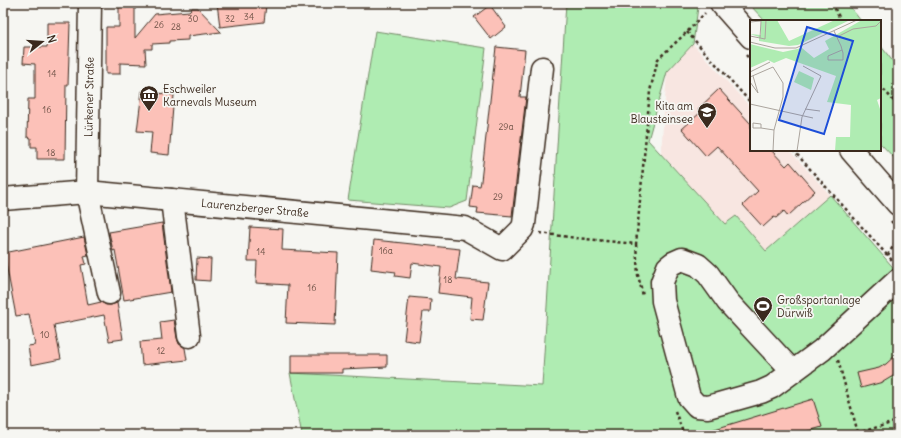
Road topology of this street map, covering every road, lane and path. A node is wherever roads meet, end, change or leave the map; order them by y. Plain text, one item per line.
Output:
1 (90, 3) edge
2 (832, 3) edge
3 (714, 7) edge
4 (840, 20) edge
5 (687, 32) junction
6 (750, 36) edge
7 (542, 68) dead end
8 (881, 86) edge
9 (750, 102) edge
10 (898, 106) edge
11 (794, 151) edge
12 (852, 151) edge
13 (87, 192) junction
14 (3, 199) edge
15 (172, 200) junction
16 (894, 212) edge
17 (522, 229) junction
18 (888, 255) junction
19 (898, 267) edge
20 (895, 288) edge
21 (109, 293) dead end
22 (189, 336) dead end
23 (833, 341) junction
24 (792, 371) junction
25 (898, 421) edge
26 (858, 433) junction
27 (851, 435) edge

1 - 13 street, Lürkener Straße
2 - 4 path
3 - 5 path
3 - 6 street
5 - 9 path
5 - 17 path
7 - 17 street
8 - 10 path
11 - 18 path
12 - 16 street
13 - 14 street, Laurenzberger Straße
13 - 15 street, Laurenzberger Straße
13 - 21 street, Lürkener Straße
15 - 17 street, Laurenzberger Straße
15 - 22 street
16 - 18 path
18 - 19 path
20 - 23 street
23 - 24 street
23 - 26 path
24 - 24 street
25 - 26 path
26 - 27 path

